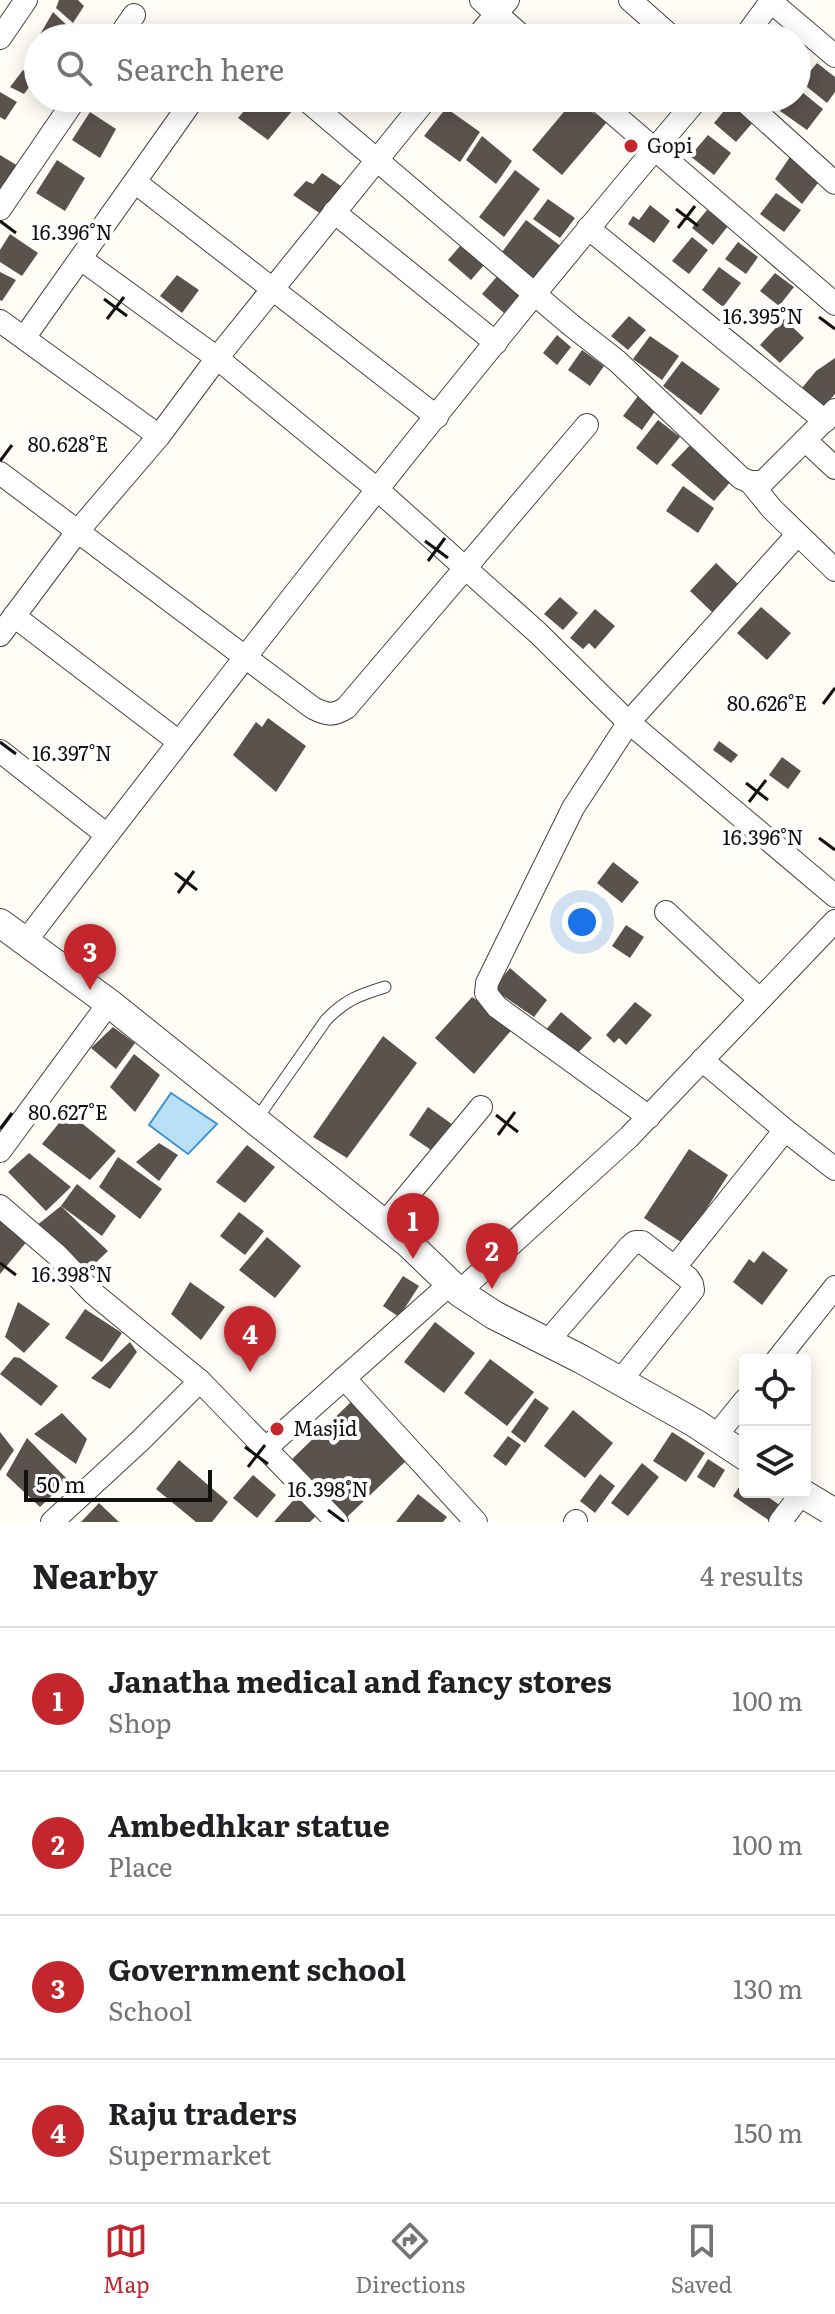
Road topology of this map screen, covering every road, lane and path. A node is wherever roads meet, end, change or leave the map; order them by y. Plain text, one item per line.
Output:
1 (26, 0) edge
2 (630, 0) edge
3 (771, 0) edge
4 (495, 5) edge
5 (134, 15) dead end
6 (128, 24) edge
7 (484, 24) edge
8 (512, 24) edge
9 (657, 24) edge
10 (754, 24) edge
11 (798, 24) edge
12 (811, 35) edge
13 (0, 38) edge
14 (835, 56) edge
15 (66, 112) edge
16 (184, 112) edge
17 (321, 112) edge
18 (415, 112) edge
19 (611, 112) edge
20 (686, 112) edge
21 (756, 112) edge
22 (654, 149) junction
23 (376, 159) junction
24 (135, 182) junction
25 (835, 183) edge
26 (0, 209) edge
27 (334, 212) junction
28 (588, 228) junction
29 (81, 259) junction
30 (272, 289) junction
31 (535, 295) junction
32 (835, 304) edge
33 (0, 321) edge
34 (24, 338) junction
35 (496, 343) junction
36 (217, 358) junction
37 (830, 416) edge
38 (437, 417) junction
39 (587, 425) dead end
40 (159, 436) junction
41 (805, 440) junction
42 (835, 468) edge
43 (0, 473) edge
44 (750, 482) junction
45 (378, 490) junction
46 (77, 532) junction
47 (797, 535) junction
48 (465, 568) junction
49 (835, 570) edge
50 (14, 616) junction
51 (0, 635) edge
52 (244, 656) junction
53 (629, 722) junction
54 (179, 742) junction
55 (0, 751) edge
56 (107, 835) junction
57 (835, 896) edge
58 (666, 912) dead end
59 (835, 921) edge
60 (0, 923) edge
61 (25, 942) junction
62 (385, 987) dead end
63 (759, 999) junction
64 (109, 1003) junction
65 (702, 1060) junction
66 (481, 1107) dead end
67 (649, 1117) junction
68 (256, 1121) junction
69 (785, 1130) junction
70 (0, 1151) edge
71 (835, 1169) edge
72 (0, 1206) edge
73 (384, 1224) junction
74 (675, 1267) junction
75 (835, 1287) edge
76 (454, 1288) junction
77 (547, 1342) junction
78 (782, 1354) edge
79 (344, 1378) junction
80 (200, 1381) junction
81 (620, 1381) junction
82 (739, 1407) edge
83 (715, 1437) junction
84 (266, 1448) junction
85 (739, 1452) edge
86 (797, 1498) edge
87 (810, 1498) edge
88 (835, 1513) edge
89 (52, 1522) edge
90 (337, 1522) edge
91 (476, 1522) edge
92 (780, 1522) edge

1 - 13 street
2 - 9 street
3 - 10 street
3 - 11 street
4 - 7 street
4 - 8 street
5 - 6 street
12 - 14 street
15 - 26 street
16 - 24 street
17 - 23 street
18 - 23 street
19 - 22 street
20 - 22 street
21 - 25 street
22 - 28 street
22 - 32 street
23 - 27 street
23 - 31 street
24 - 29 street
24 - 30 street
27 - 30 street
27 - 35 street
28 - 31 street
28 - 37 street
29 - 34 street
29 - 36 street
30 - 36 street
30 - 38 street
31 - 35 street
31 - 44 street
33 - 34 street
34 - 40 street
35 - 38 street
36 - 40 street
36 - 45 street
37 - 41 street
38 - 45 street
39 - 48 street
40 - 46 street
41 - 42 street
41 - 44 street
43 - 46 street
44 - 47 street
45 - 48 street
45 - 52 street
46 - 50 street
46 - 52 street
47 - 49 street
47 - 53 street
48 - 52 street
48 - 53 street
50 - 51 street
50 - 54 street
52 - 54 street
53 - 57 street
53 - 67 street
54 - 56 street
55 - 56 street
56 - 61 street
58 - 63 street
59 - 63 street
60 - 61 street
61 - 64 street
62 - 68 lane
63 - 65 street
64 - 68 street
64 - 70 street
65 - 67 street
65 - 69 street
66 - 73 street
67 - 76 street
68 - 73 street
69 - 71 street
69 - 74 street
72 - 80 street
73 - 76 street
74 - 77 street
74 - 81 street
75 - 78 street
76 - 77 street
76 - 79 street
77 - 81 street
79 - 84 street
79 - 91 street
80 - 84 street
80 - 89 street
81 - 83 street
82 - 83 street
83 - 85 street
84 - 90 street
86 - 92 street
87 - 88 street

